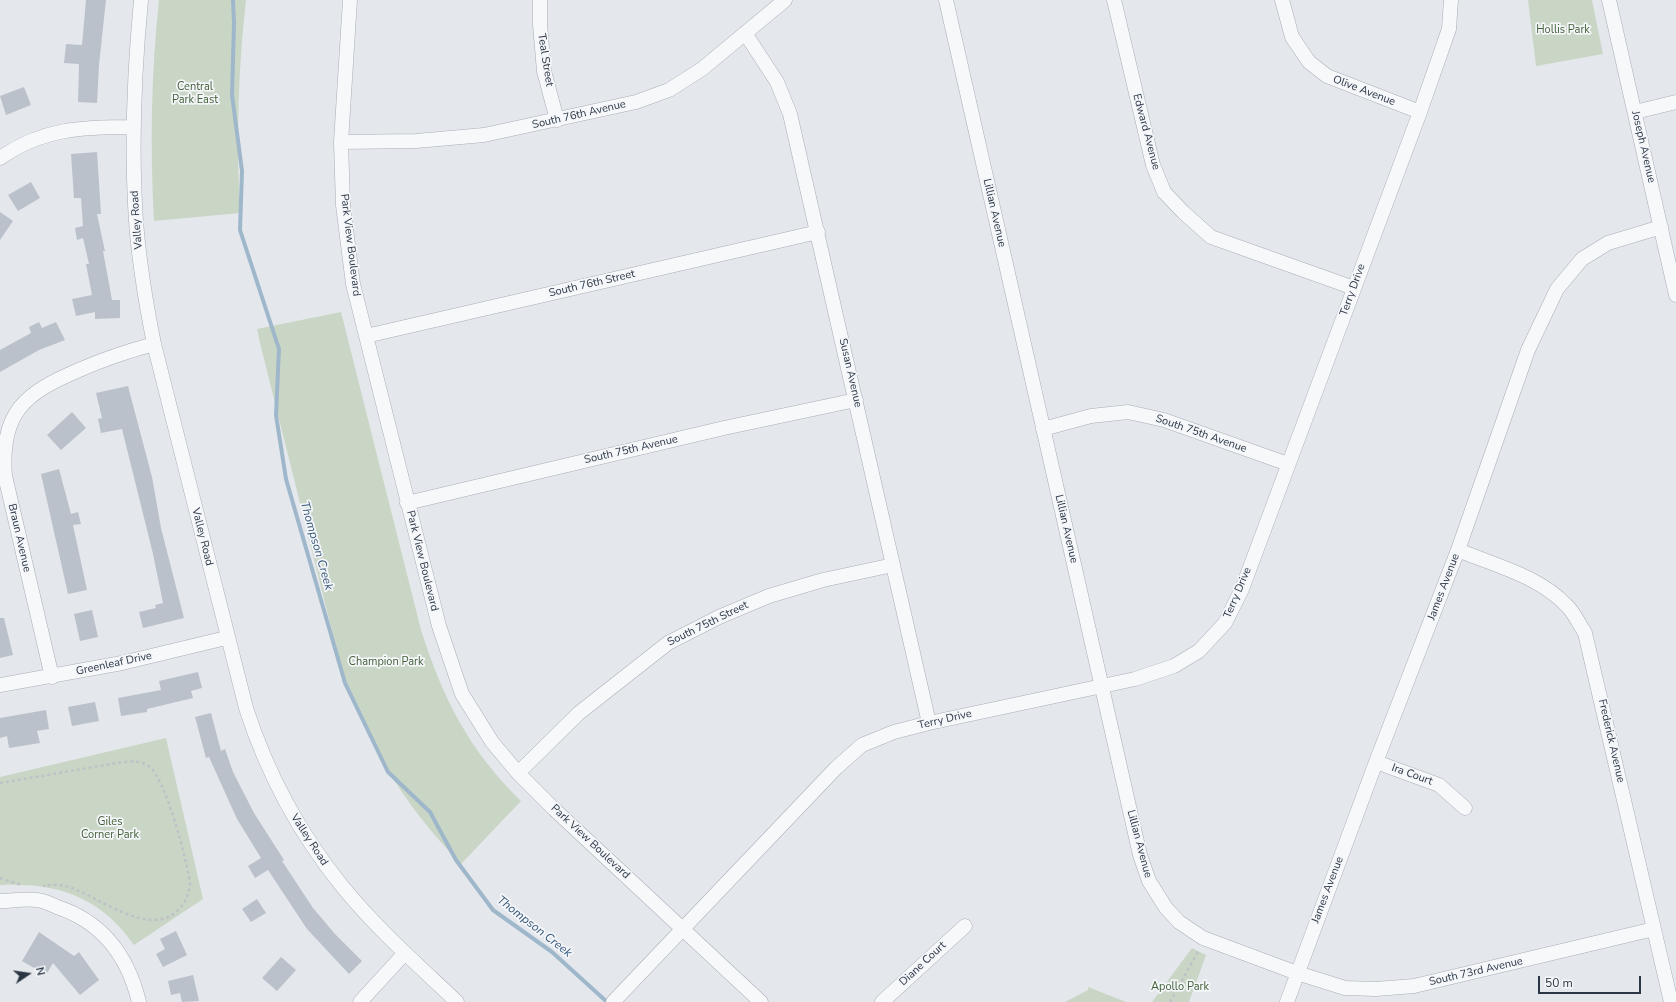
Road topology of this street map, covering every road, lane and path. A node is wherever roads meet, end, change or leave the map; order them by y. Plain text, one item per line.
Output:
1 (141, 0) edge
2 (350, 0) edge
3 (540, 0) edge
4 (785, 0) edge
5 (946, 0) edge
6 (1114, 0) edge
7 (1282, 0) edge
8 (1451, 0) edge
9 (1609, 0) edge
10 (745, 33) junction
11 (1676, 102) edge
12 (1420, 112) junction
13 (1635, 112) junction
14 (557, 120) junction
15 (133, 126) junction
16 (341, 142) junction
17 (0, 158) edge
18 (1661, 227) junction
19 (818, 232) junction
20 (1354, 288) junction
21 (1676, 295) edge
22 (366, 336) junction
23 (154, 344) junction
24 (856, 400) junction
25 (1043, 429) junction
26 (1288, 464) junction
27 (2, 476) edge
28 (407, 503) junction
29 (1458, 550) junction
30 (893, 565) junction
31 (226, 638) junction
32 (52, 677) junction
33 (0, 685) edge
34 (1103, 686) junction
35 (929, 723) junction
36 (1376, 762) junction
37 (518, 773) junction
38 (0, 783) edge
39 (1465, 808) dead end
40 (0, 878) edge
41 (26, 886) dead end
42 (38, 887) dead end
43 (0, 901) edge
44 (965, 926) dead end
45 (683, 929) junction
46 (1654, 929) junction
47 (1199, 949) dead end
48 (405, 953) junction
49 (1297, 973) junction
50 (615, 1000) edge
51 (139, 1002) edge
52 (360, 1002) edge
53 (457, 1002) edge
54 (761, 1002) edge
55 (882, 1002) edge
56 (1170, 1002) edge
57 (1287, 1002) edge
58 (1671, 1002) edge

1 - 15 street, Valley Road
2 - 16 street, Park View Boulevard
3 - 14 street, Teal Street
4 - 10 street, South 76th Avenue
5 - 25 street, Lillian Avenue
6 - 20 street, Edward Avenue
7 - 12 street, Olive Avenue
8 - 12 street, Terry Drive
9 - 13 street, Joseph Avenue
10 - 14 street, South 76th Avenue
10 - 19 street, Susan Avenue
11 - 13 street
12 - 20 street, Terry Drive
13 - 18 street, Joseph Avenue
14 - 16 street, South 76th Avenue
15 - 17 street
15 - 23 street, Valley Road
16 - 22 street, Park View Boulevard
18 - 21 street, Joseph Avenue
18 - 29 street, James Avenue
19 - 22 street, South 76th Street
19 - 24 street, Susan Avenue
20 - 26 street, Terry Drive
22 - 28 street, Park View Boulevard
23 - 27 street, Braun Avenue
23 - 31 street, Valley Road
24 - 28 street, South 75th Avenue
24 - 30 street, Susan Avenue
25 - 26 street, South 75th Avenue
25 - 34 street, Lillian Avenue
26 - 34 street, Terry Drive
27 - 32 street, Braun Avenue
28 - 37 street, Park View Boulevard
29 - 36 street, James Avenue
29 - 46 street, Frederick Avenue
30 - 35 street, Susan Avenue
30 - 37 street, South 75th Street
31 - 32 street, Greenleaf Drive
31 - 48 street, Valley Road
32 - 33 street, Greenleaf Drive
34 - 35 street, Terry Drive
34 - 49 street, Lillian Avenue
35 - 45 street, Terry Drive
36 - 39 street, Ira Court
36 - 49 street, James Avenue
37 - 45 street, Park View Boulevard
38 - 42 path
40 - 41 path
43 - 51 street
44 - 55 street, Diane Court
45 - 50 street
45 - 54 street, Park View Boulevard
46 - 49 street, South 73rd Avenue
46 - 58 street, Frederick Avenue
47 - 56 path
48 - 52 street
48 - 53 street, Valley Road
49 - 57 street, James Avenue

